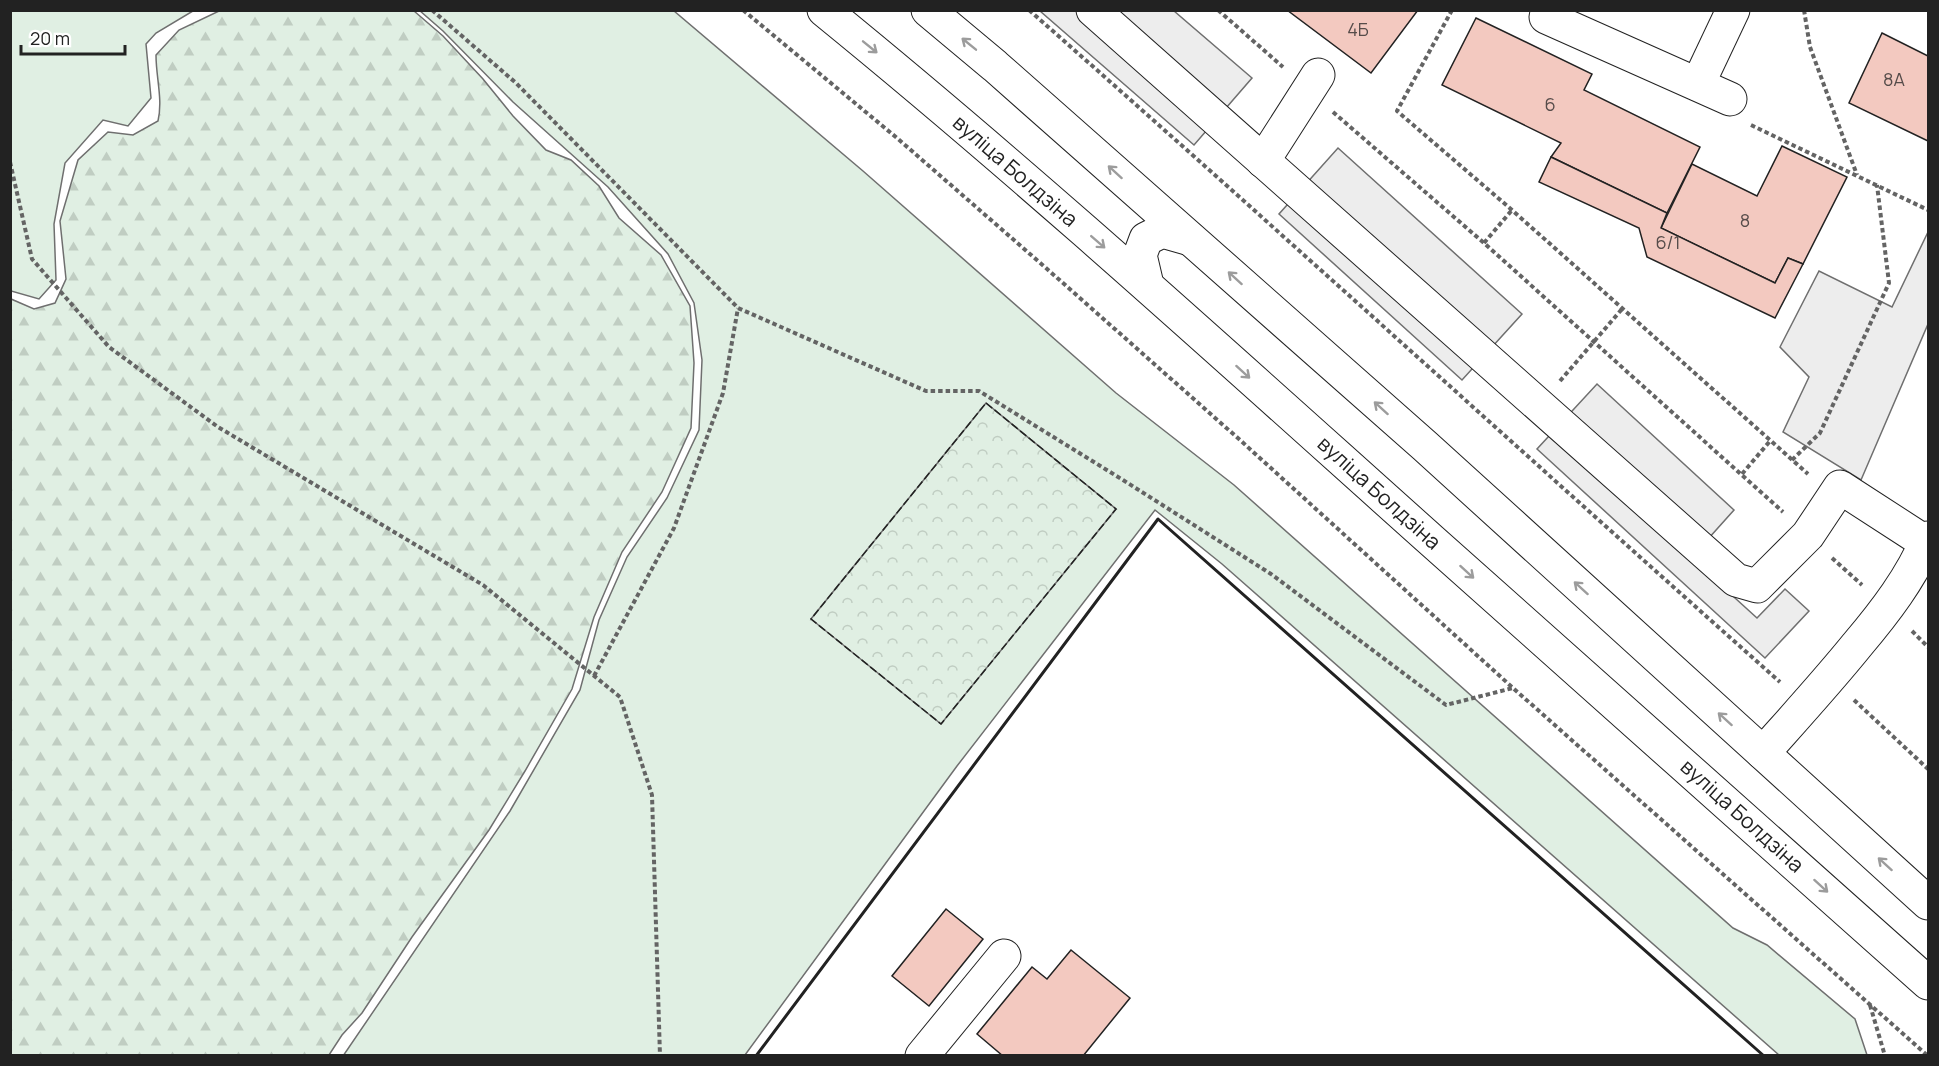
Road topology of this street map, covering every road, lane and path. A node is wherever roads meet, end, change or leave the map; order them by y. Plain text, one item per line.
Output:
1 (432, 10) edge
2 (743, 10) edge
3 (824, 10) edge
4 (928, 10) edge
5 (1029, 10) edge
6 (1093, 10) edge
7 (1218, 10) edge
8 (1452, 10) edge
9 (1733, 10) edge
10 (1803, 10) edge
11 (1546, 18) dead end
12 (1314, 82) junction
13 (1698, 84) junction
14 (1730, 99) joint
15 (1263, 161) junction
16 (10, 162) edge
17 (1857, 176) junction
18 (1876, 185) junction
19 (1512, 210) junction
20 (1929, 210) edge
21 (1190, 239) junction
22 (1484, 243) junction
23 (1147, 285) junction
24 (738, 308) junction
25 (1622, 309) junction
26 (1594, 342) junction
27 (1770, 441) junction
28 (1792, 460) junction
29 (1742, 474) junction
30 (1834, 497) junction
31 (1808, 535) junction
32 (1928, 542) edge
33 (1888, 609) junction
34 (1929, 647) edge
35 (594, 675) junction
36 (1831, 678) junction
37 (1513, 688) junction
38 (1788, 688) dead end
39 (1762, 753) junction
40 (1929, 769) edge
41 (1929, 903) edge
42 (1004, 956) dead end
43 (1929, 982) edge
44 (1870, 1004) junction
45 (660, 1056) edge
46 (922, 1056) edge
47 (1885, 1056) edge
48 (1928, 1056) edge

1 - 24 path
2 - 37 path
3 -> 23 main road, вуліца Болдзіна
21 -> 4 main road
5 - 38 path
6 - 15 main road
7 - 12 path
8 - 19 path
9 - 13 main road
10 - 17 path
11 - 13 main road
12 - 15 main road
12 - 22 path
13 - 14 main road
14 - 17 path
15 - 31 main road
16 - 35 path
17 - 18 path
18 - 20 path
18 - 28 path
19 - 22 path
19 - 25 path
21 - 23 main road
39 -> 21 main road
22 - 26 path
23 -> 43 main road, вуліца Болдзіна
24 - 35 path
24 - 37 path
25 - 26 path
25 - 27 path
26 - 29 path
27 - 28 path
27 - 29 path
28 - 30 path
29 - 31 path
30 - 31 main road
30 - 32 main road
31 - 33 path
32 - 33 main road
33 - 34 path
33 - 36 main road
35 - 45 path
36 - 39 main road
36 - 40 path
37 - 44 path
41 -> 39 main road
42 - 46 main road
44 - 47 path
44 - 48 path

